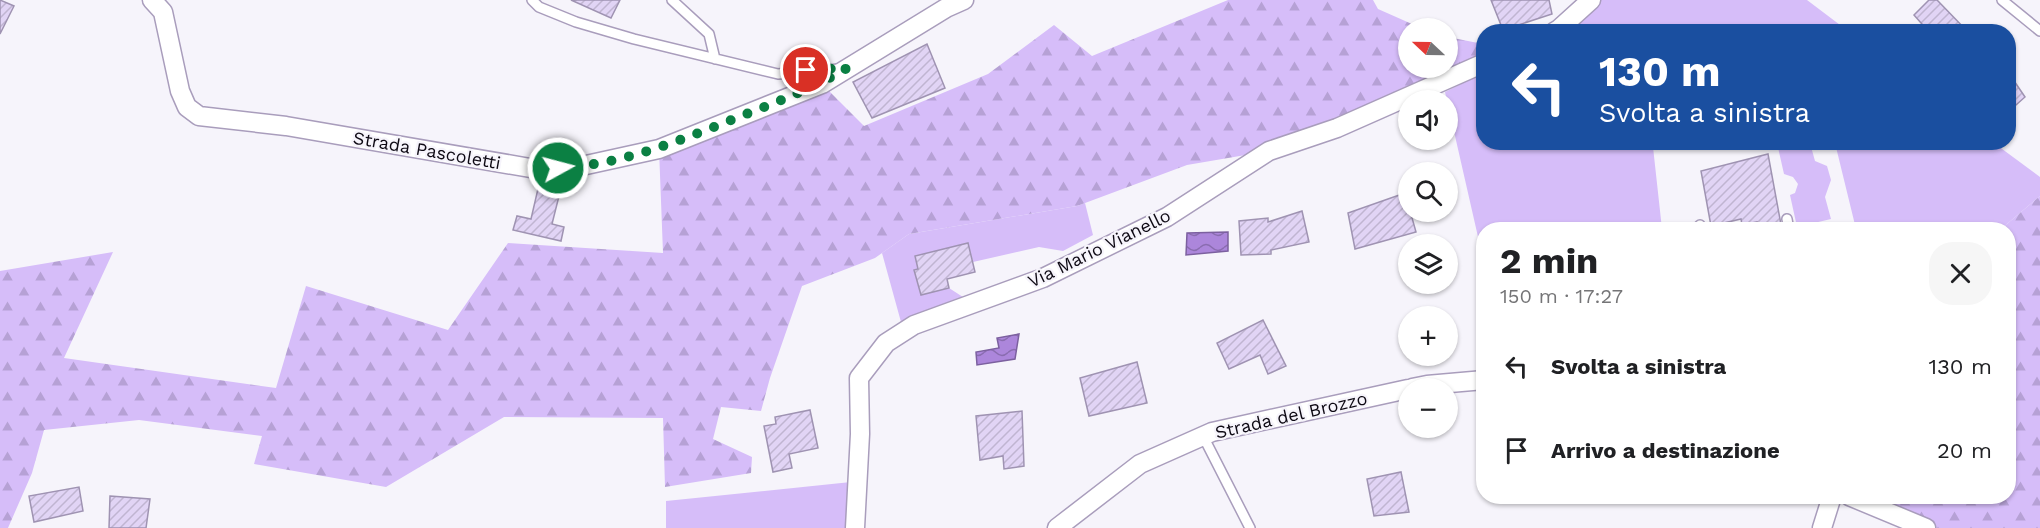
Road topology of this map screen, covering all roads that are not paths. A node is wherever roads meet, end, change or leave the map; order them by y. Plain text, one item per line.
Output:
1 (152, 0) edge
2 (532, 0) edge
3 (672, 0) edge
4 (964, 0) edge
5 (1591, 0) edge
6 (2002, 0) edge
7 (1565, 24) edge
8 (2040, 31) edge
9 (715, 58) junction
10 (1476, 67) edge
11 (847, 68) junction
12 (1787, 219) dead end
13 (1788, 222) edge
14 (1476, 382) edge
15 (1458, 383) edge
16 (1398, 392) edge
17 (1203, 436) junction
18 (1829, 504) edge
19 (1868, 504) edge
20 (855, 528) edge
21 (1057, 528) edge
22 (1250, 528) edge
23 (1821, 528) edge
24 (1926, 528) edge

1 - 11 street, Strada Pascoletti
2 - 9 lane
3 - 9 lane
4 - 11 street, Strada Pascoletti
5 - 7 street
6 - 8 lane
9 - 11 lane
10 - 20 street, Via Mario Vianello
12 - 13 lane
14 - 15 street, Strada del Brozzo
16 - 17 street, Strada del Brozzo
17 - 21 street, Strada del Brozzo
17 - 22 lane
18 - 23 street
19 - 24 street

